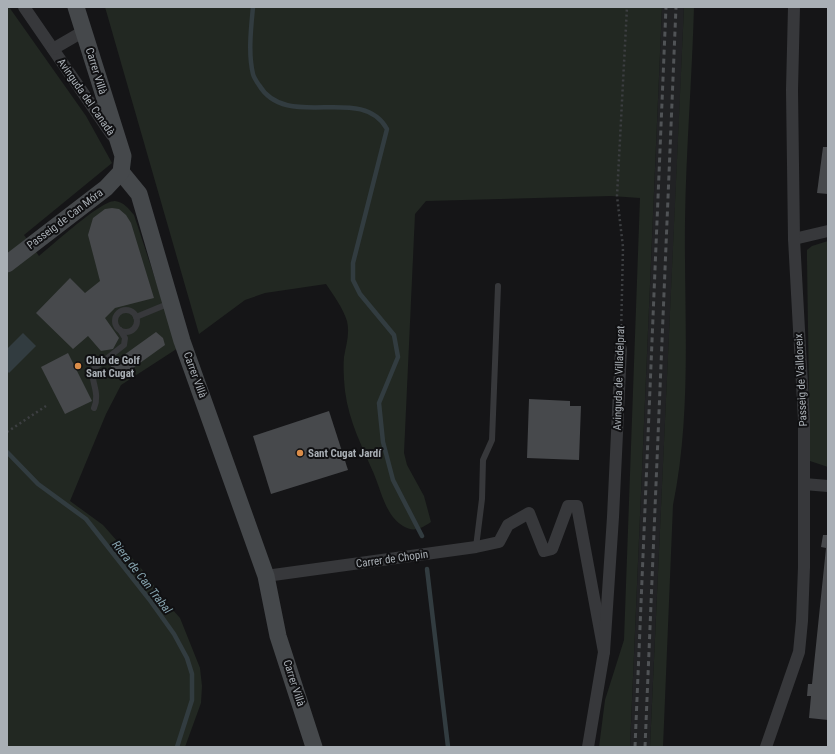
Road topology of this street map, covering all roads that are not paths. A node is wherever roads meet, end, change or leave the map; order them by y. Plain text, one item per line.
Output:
1 (24, 7) edge
2 (76, 7) edge
3 (794, 7) edge
4 (84, 31) junction
5 (53, 49) junction
6 (119, 144) junction
7 (121, 172) junction
8 (828, 231) edge
9 (794, 239) junction
10 (7, 264) edge
11 (498, 286) dead end
12 (170, 303) junction
13 (136, 317) junction
14 (120, 330) junction
15 (621, 349) road end
16 (94, 408) dead end
17 (804, 484) junction
18 (828, 486) edge
19 (476, 547) junction
20 (266, 576) junction
21 (604, 652) junction
22 (314, 747) edge
23 (588, 747) edge
24 (766, 747) edge

1 - 5 street, Avinguda del Canadà
2 - 4 street, Carrer Villà
3 - 9 street, Passeig de Valldoreix
4 - 5 street, Avinguda del Canadà
4 - 6 street, Carrer Villà
5 - 6 street, Avinguda del Canadà
6 - 7 street, Carrer Villà
7 - 10 street, Passeig de Can Móra
7 - 12 street, Carrer Villà
8 - 9 street
9 - 17 street, Passeig de Valldoreix
11 - 19 lane
12 - 13 lane
12 - 20 street, Carrer Villà
13 - 14 lane
13 - 14 lane
14 - 16 lane
15 - 21 street, Avinguda de Villadelprat
17 - 18 street
17 - 24 street, Passeig de Valldoreix
19 - 20 street, Carrer de Chopin
19 - 21 street, Carrer de Chopin
20 - 22 street, Carrer Villà
21 - 23 street, Avinguda de Villadelprat

